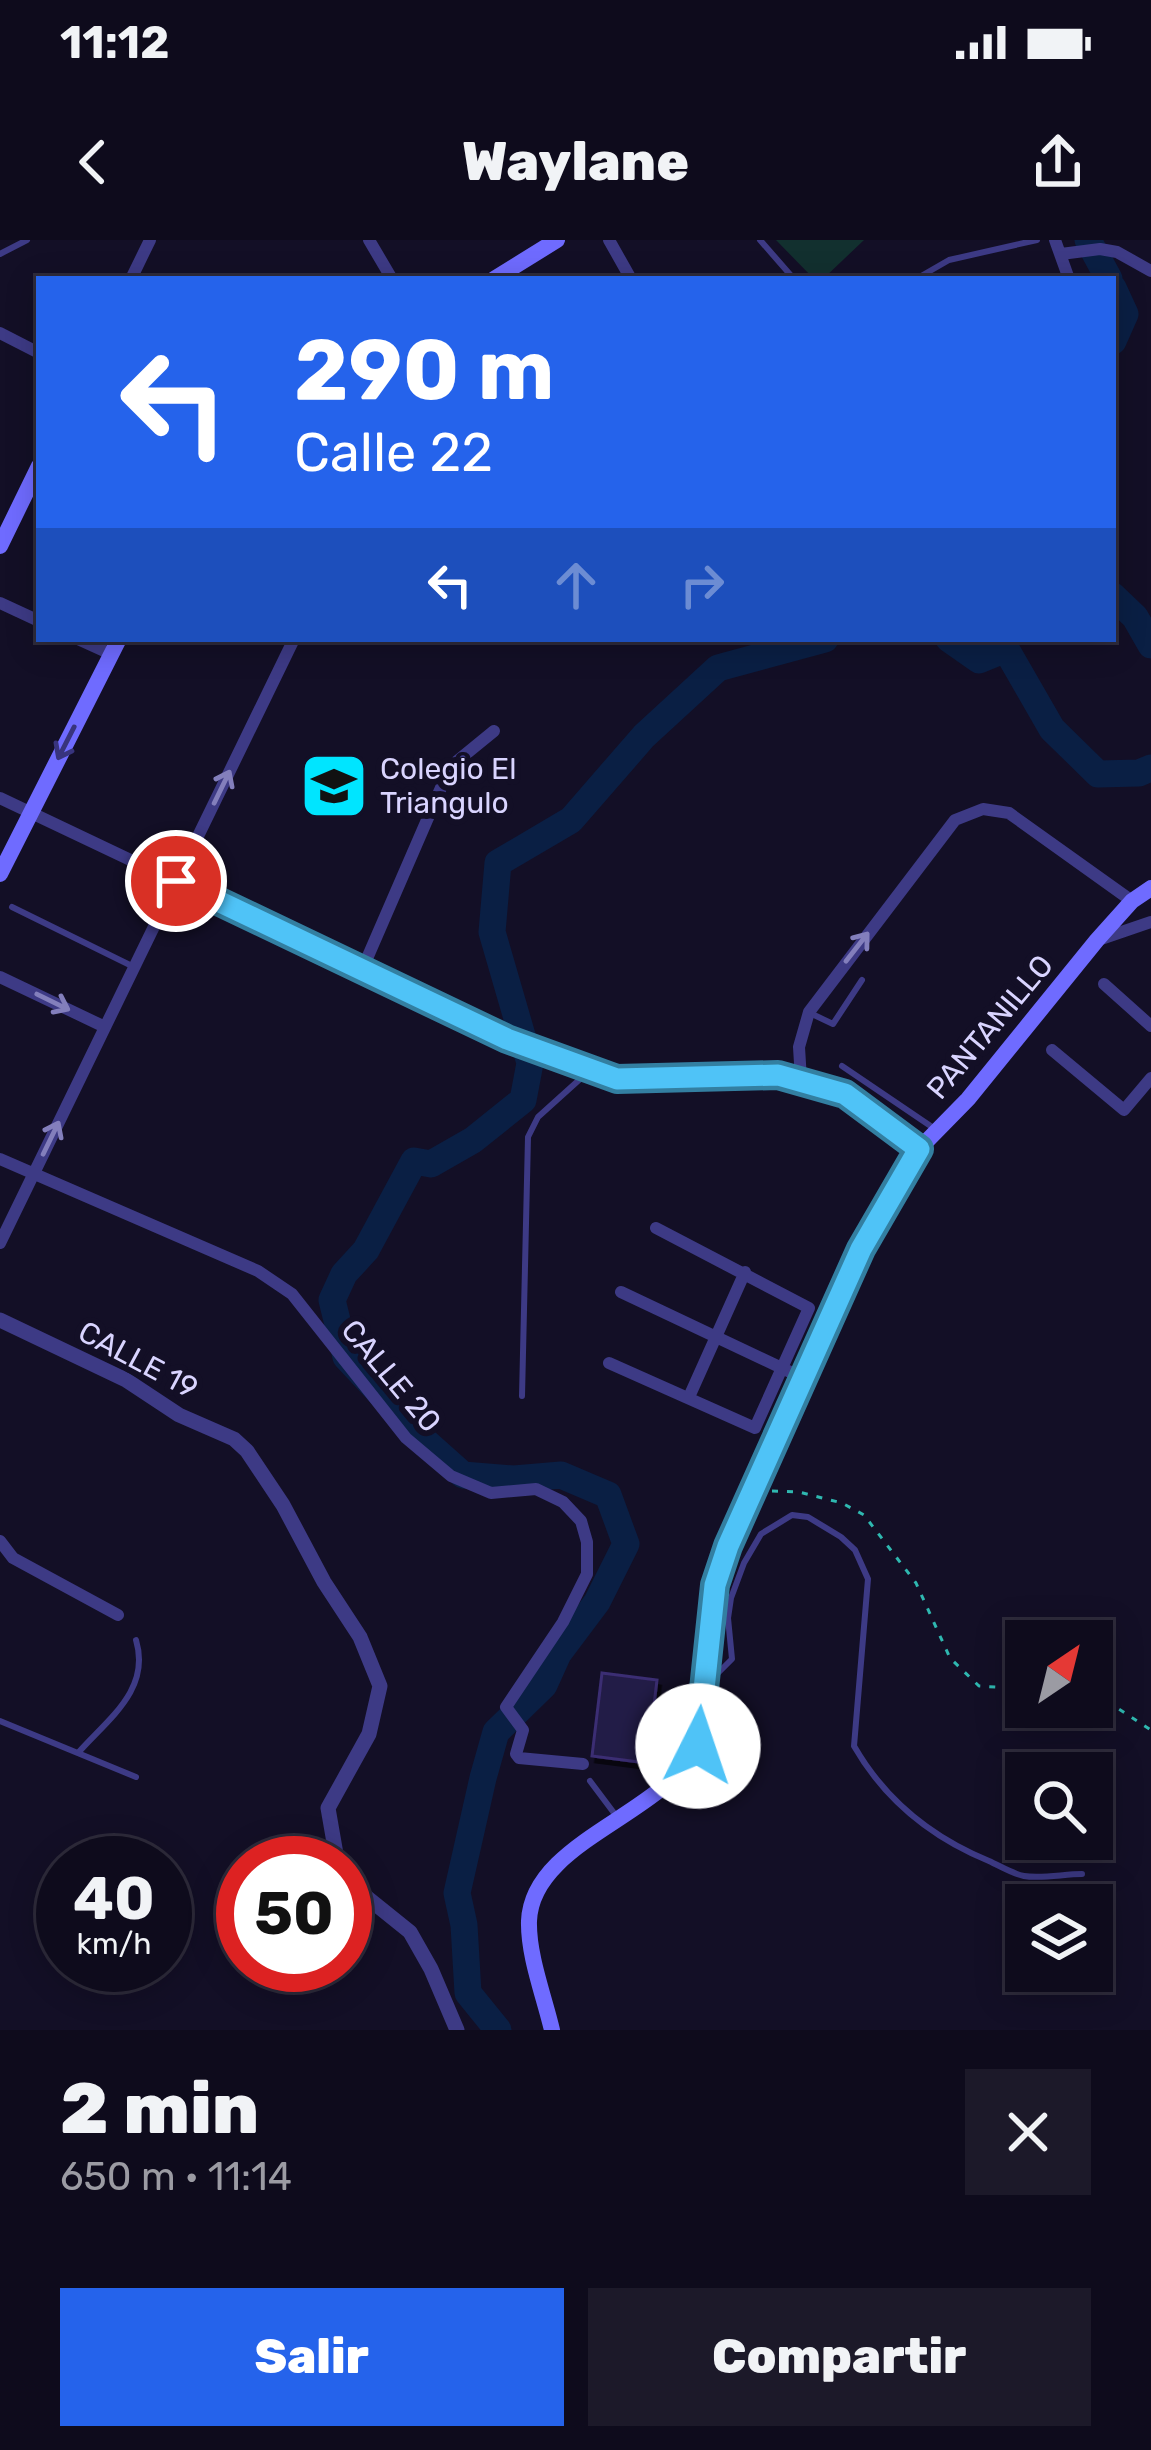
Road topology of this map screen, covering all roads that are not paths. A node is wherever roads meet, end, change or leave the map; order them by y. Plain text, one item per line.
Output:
1 (25, 240) edge
2 (150, 240) edge
3 (369, 240) edge
4 (557, 240) edge
5 (609, 240) edge
6 (760, 240) edge
7 (1037, 240) edge
8 (1058, 247) edge
9 (0, 254) edge
10 (1151, 271) edge
11 (132, 276) edge
12 (390, 276) edge
13 (499, 276) edge
14 (629, 276) edge
15 (791, 276) edge
16 (921, 276) edge
17 (1068, 276) edge
18 (0, 333) edge
19 (36, 351) edge
20 (36, 472) edge
21 (0, 546) edge
22 (0, 603) edge
23 (36, 620) edge
24 (293, 642) edge
25 (115, 647) edge
26 (494, 731) dead end
27 (0, 798) edge
28 (31, 813) junction
29 (0, 874) edge
30 (176, 881) junction
31 (1151, 888) edge
32 (1132, 901) junction
33 (12, 908) dead end
34 (1151, 922) edge
35 (1097, 940) junction
36 (134, 967) junction
37 (362, 970) junction
38 (0, 977) edge
39 (862, 980) dead end
40 (1104, 984) dead end
41 (809, 1012) junction
42 (1151, 1026) edge
43 (105, 1028) junction
44 (800, 1047) junction
45 (1052, 1050) dead end
46 (842, 1066) dead end
47 (590, 1071) junction
48 (778, 1075) junction
49 (1151, 1078) edge
50 (802, 1080) junction
51 (938, 1131) junction
52 (919, 1149) junction
53 (0, 1159) edge
54 (33, 1175) junction
55 (656, 1228) dead end
56 (0, 1243) edge
57 (745, 1272) junction
58 (621, 1292) dead end
59 (0, 1320) edge
60 (716, 1336) junction
61 (609, 1363) dead end
62 (782, 1370) junction
63 (805, 1378) junction
64 (522, 1396) dead end
65 (689, 1397) junction
66 (0, 1540) edge
67 (118, 1615) dead end
68 (136, 1640) dead end
69 (702, 1687) junction
70 (0, 1721) edge
71 (78, 1753) junction
72 (583, 1764) dead end
73 (136, 1777) dead end
74 (590, 1781) dead end
75 (619, 1820) junction
76 (333, 1836) edge
77 (1082, 1874) dead end
78 (372, 1901) edge
79 (457, 2030) edge
80 (552, 2030) edge

1 - 9 lane
2 - 11 street
3 - 12 street
4 - 13 main road
5 - 14 street
6 - 15 lane
7 - 16 lane
8 - 10 street
8 - 17 street
18 - 19 street
20 - 21 main road
22 - 23 street
30 -> 24 street
25 -> 28 main road
26 - 37 street
27 - 28 street
28 - 29 main road
28 - 30 street
30 - 36 street
30 - 37 street
31 - 32 main road, PANTANILLO
32 - 35 main road, PANTANILLO
41 -> 32 street
33 - 36 lane
34 - 35 street
35 - 51 main road, PANTANILLO
36 - 43 street
37 - 47 street
38 -> 43 street
39 - 41 lane
40 - 42 street
41 - 44 street
54 -> 43 street
44 - 48 street
44 - 50 street
45 - 49 street
46 - 51 lane
47 - 48 street
47 - 64 lane
48 - 50 street
50 - 52 street
51 - 52 main road, PANTANILLO
52 - 63 main road, PANTANILLO
53 - 54 street, CALLE 20
54 - 56 street
54 - 72 street, CALLE 20
55 - 57 street
57 - 60 street
57 - 62 street
58 - 60 street
59 - 76 street, CALLE 19
60 - 62 street
60 - 65 street
61 - 65 street
62 - 63 street
62 - 65 street
63 - 69 main road, PANTANILLO
66 - 67 street
68 - 71 lane
69 - 75 main road, PANTANILLO
69 - 77 lane
70 - 71 lane
71 - 73 lane
74 - 75 lane
75 - 80 main road, PANTANILLO
78 - 79 street

